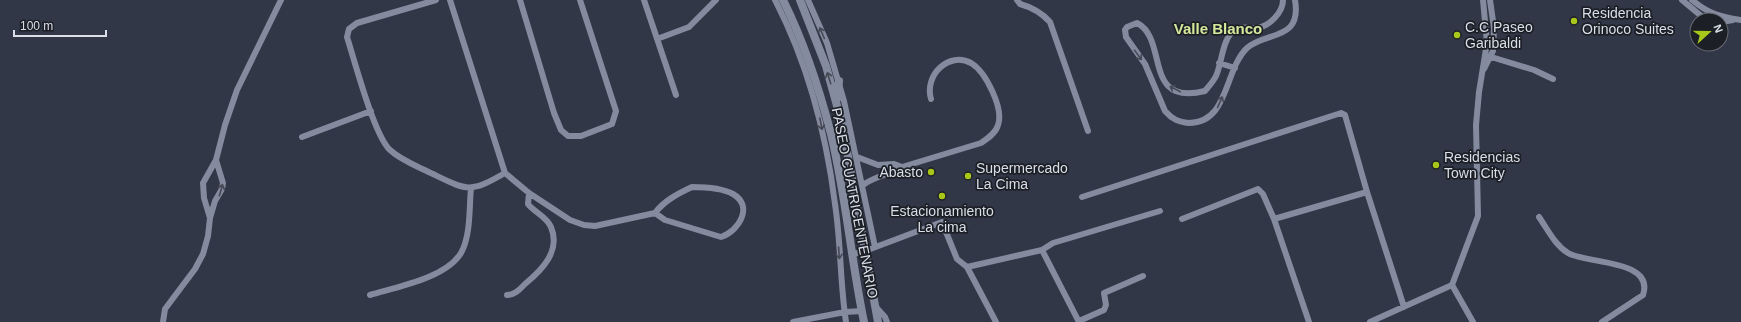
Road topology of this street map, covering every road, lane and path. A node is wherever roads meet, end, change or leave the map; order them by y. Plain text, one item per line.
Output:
1 (281, 0) edge
2 (436, 0) edge
3 (450, 0) edge
4 (520, 0) edge
5 (580, 0) edge
6 (644, 0) edge
7 (716, 0) edge
8 (775, 0) edge
9 (783, 0) edge
10 (800, 0) edge
11 (808, 0) edge
12 (1017, 0) edge
13 (1483, 0) edge
14 (1490, 0) edge
15 (1682, 0) edge
16 (1692, 0) edge
17 (1283, 1) edge
18 (1295, 2) edge
19 (1028, 3) edge
20 (1696, 12) edge
21 (789, 20) junction
22 (1740, 20) edge
23 (1729, 21) edge
24 (657, 39) junction
25 (1487, 56) junction
26 (1220, 63) junction
27 (1235, 68) junction
28 (1553, 79) dead end
29 (839, 81) junction
30 (819, 93) junction
31 (676, 95) dead end
32 (931, 99) dead end
33 (817, 103) junction
34 (837, 104) junction
35 (371, 110) junction
36 (1088, 131) dead end
37 (302, 137) dead end
38 (857, 158) junction
39 (216, 160) junction
40 (902, 167) junction
41 (506, 173) junction
42 (863, 184) junction
43 (471, 188) junction
44 (1367, 192) junction
45 (529, 193) junction
46 (1082, 197) dead end
47 (204, 198) junction
48 (215, 202) junction
49 (1160, 211) dead end
50 (655, 213) junction
51 (1539, 217) dead end
52 (210, 218) junction
53 (1182, 219) dead end
54 (1274, 219) junction
55 (875, 247) junction
56 (1042, 250) junction
57 (865, 251) junction
58 (853, 254) junction
59 (967, 267) junction
60 (1142, 276) dead end
61 (1452, 285) junction
62 (370, 295) dead end
63 (508, 295) dead end
64 (875, 306) junction
65 (1404, 307) junction
66 (862, 311) junction
67 (845, 312) junction
68 (163, 322) edge
69 (793, 322) edge
70 (846, 322) edge
71 (864, 322) edge
72 (878, 322) edge
73 (886, 322) edge
74 (996, 322) edge
75 (1079, 322) edge
76 (1309, 322) edge
77 (1370, 322) edge
78 (1473, 322) edge
79 (1602, 322) edge

1 - 39 street
2 - 35 street
3 - 41 street
4 - 5 street
6 - 24 street
7 - 24 street
8 - 21 street, PASEO CUATRICENTENARIO
9 - 21 street, PASEO CUATRICENTENARIO
34 -> 10 street, PASEO CUATRICENTENARIO
29 -> 11 street, PASEO CUATRICENTENARIO
12 - 19 street
13 - 25 street
14 - 25 street
15 - 20 street
16 - 22 street
17 - 18 street
17 - 26 street
18 - 27 street
19 - 36 street
21 - 30 street, PASEO CUATRICENTENARIO
21 - 33 street, PASEO CUATRICENTENARIO
22 - 23 street
24 - 31 street
25 - 28 street
25 - 61 street
26 - 27 street
26 -> 27 street
29 - 34 street
29 - 38 street, PASEO CUATRICENTENARIO
30 - 33 street
30 - 58 street, PASEO CUATRICENTENARIO
32 - 40 street
33 -> 67 street, PASEO CUATRICENTENARIO
34 - 57 street, PASEO CUATRICENTENARIO
35 - 37 street
35 - 43 street
38 - 40 street
38 - 42 street, PASEO CUATRICENTENARIO
39 - 47 street
48 -> 39 street
40 - 42 street
41 - 43 street
41 - 45 street
42 - 55 street, PASEO CUATRICENTENARIO
43 - 62 street
44 - 46 street
44 - 54 street
44 - 65 street
45 - 50 street
45 - 63 street
47 - 48 street
47 - 52 street
48 - 52 street
49 - 56 street
50 - 50 street
51 - 79 street
52 - 68 street
53 - 54 street
54 - 76 street
55 - 57 street
55 - 59 street
56 - 59 street
56 - 75 street
57 - 58 street
57 - 64 street, PASEO CUATRICENTENARIO
58 - 66 street, PASEO CUATRICENTENARIO
59 - 74 street
60 - 75 street
61 - 65 street
61 - 78 street
64 - 72 street, PASEO CUATRICENTENARIO
64 - 73 street, PASEO CUATRICENTENARIO
65 - 77 street
66 - 67 street
66 - 71 street, PASEO CUATRICENTENARIO
67 - 69 street
67 - 70 street, PASEO CUATRICENTENARIO

